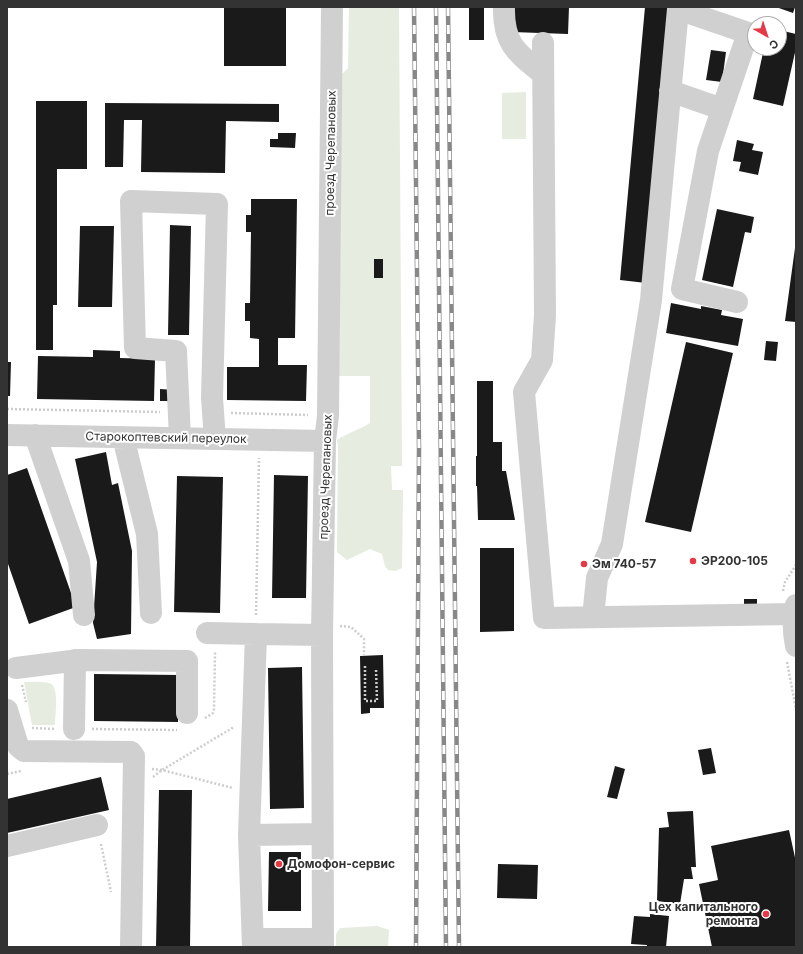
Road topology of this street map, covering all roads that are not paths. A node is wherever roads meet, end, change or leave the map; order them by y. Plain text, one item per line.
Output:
1 (332, 7) edge
2 (504, 7) edge
3 (543, 43) dead end
4 (543, 74) junction
5 (670, 91) junction
6 (722, 109) junction
7 (737, 302) dead end
8 (7, 435) edge
9 (34, 436) junction
10 (123, 437) junction
11 (180, 438) junction
12 (215, 439) junction
13 (325, 441) junction
14 (795, 610) edge
15 (151, 613) dead end
16 (84, 615) dead end
17 (593, 617) junction
18 (322, 630) junction
19 (256, 634) junction
20 (796, 646) edge
21 (75, 660) junction
22 (187, 661) junction
23 (17, 668) road end
24 (16, 707) edge
25 (189, 721) road end
26 (74, 729) road end
27 (97, 825) road end
28 (322, 834) junction
29 (249, 835) junction
30 (7, 846) edge
31 (253, 943) edge
32 (323, 943) edge
33 (132, 947) edge

1 - 13 street, проезд Черепановых
2 - 4 street
3 - 4 street
4 - 17 street
5 - 6 street
5 - 6 street
5 - 17 street
6 - 7 street
8 - 9 street, Старокоптевский переулок
9 - 10 street, Старокоптевский переулок
9 - 16 street
10 - 11 street, Старокоптевский переулок
10 - 15 street
11 - 12 street, Старокоптевский переулок
11 - 12 street
12 - 13 street, Старокоптевский переулок
13 - 18 street, проезд Черепановых
14 - 17 street
14 - 20 street
18 - 19 street
18 - 28 street, проезд Черепановых
19 - 22 street
19 - 29 street
21 - 22 street
21 - 23 street
21 - 26 street
22 - 25 street
24 - 33 street
27 - 30 street
28 - 29 street
28 - 32 street, проезд Черепановых
29 - 31 street
31 - 32 street

